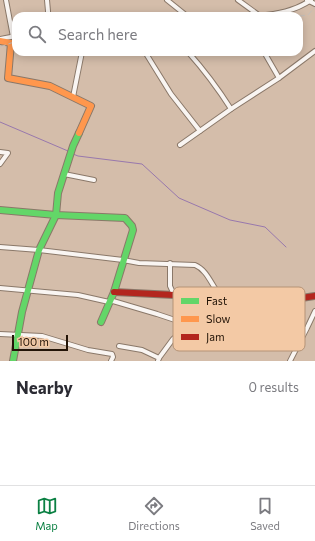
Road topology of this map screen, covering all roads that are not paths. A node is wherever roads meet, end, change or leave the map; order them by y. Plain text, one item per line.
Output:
1 (6, 0) edge
2 (47, 0) edge
3 (167, 0) edge
4 (238, 0) edge
5 (308, 1) edge
6 (315, 4) edge
7 (48, 12) edge
8 (182, 12) edge
9 (254, 12) edge
10 (285, 12) edge
11 (12, 27) edge
12 (12, 37) edge
13 (0, 40) edge
14 (315, 51) edge
15 (81, 56) edge
16 (147, 56) edge
17 (192, 56) edge
18 (266, 56) edge
19 (279, 78) junction
20 (74, 97) junction
21 (231, 109) junction
22 (200, 132) junction
23 (180, 145) dead end
24 (0, 152) edge
25 (0, 164) edge
26 (64, 174) junction
27 (94, 180) dead end
28 (0, 210) edge
29 (56, 215) junction
30 (0, 247) edge
31 (39, 250) junction
32 (123, 260) junction
33 (170, 263) junction
34 (214, 287) edge
35 (0, 288) edge
36 (29, 290) junction
37 (114, 292) junction
38 (173, 293) edge
39 (173, 295) edge
40 (315, 296) edge
41 (305, 298) edge
42 (110, 302) junction
43 (315, 311) edge
44 (173, 319) edge
45 (101, 322) dead end
46 (305, 332) edge
47 (0, 334) edge
48 (19, 335) junction
49 (173, 339) edge
50 (119, 346) dead end
51 (295, 351) edge
52 (158, 360) edge
53 (13, 361) edge
54 (111, 361) edge
55 (290, 361) edge

1 - 11 street
2 - 7 street
3 - 8 street
4 - 9 street
5 - 6 street
5 - 10 street
12 - 13 street
13 - 20 street
14 - 19 street
15 - 20 street
16 - 22 street
17 - 21 street
18 - 19 street
19 - 21 street
20 - 26 street
21 - 22 street
22 - 23 street
24 - 25 street
26 - 27 street
26 - 29 street
28 - 29 street
29 - 31 street
29 - 32 street
30 - 31 street
31 - 32 street
31 - 36 street
32 - 33 street
32 - 37 street
33 - 34 street
33 - 38 street
35 - 36 street
36 - 42 street
36 - 48 street
37 - 39 street
37 - 42 street
40 - 41 street
42 - 44 street
42 - 45 street
43 - 46 street
47 - 48 street
48 - 53 street
48 - 54 street
49 - 52 street
50 - 52 street
51 - 55 street

